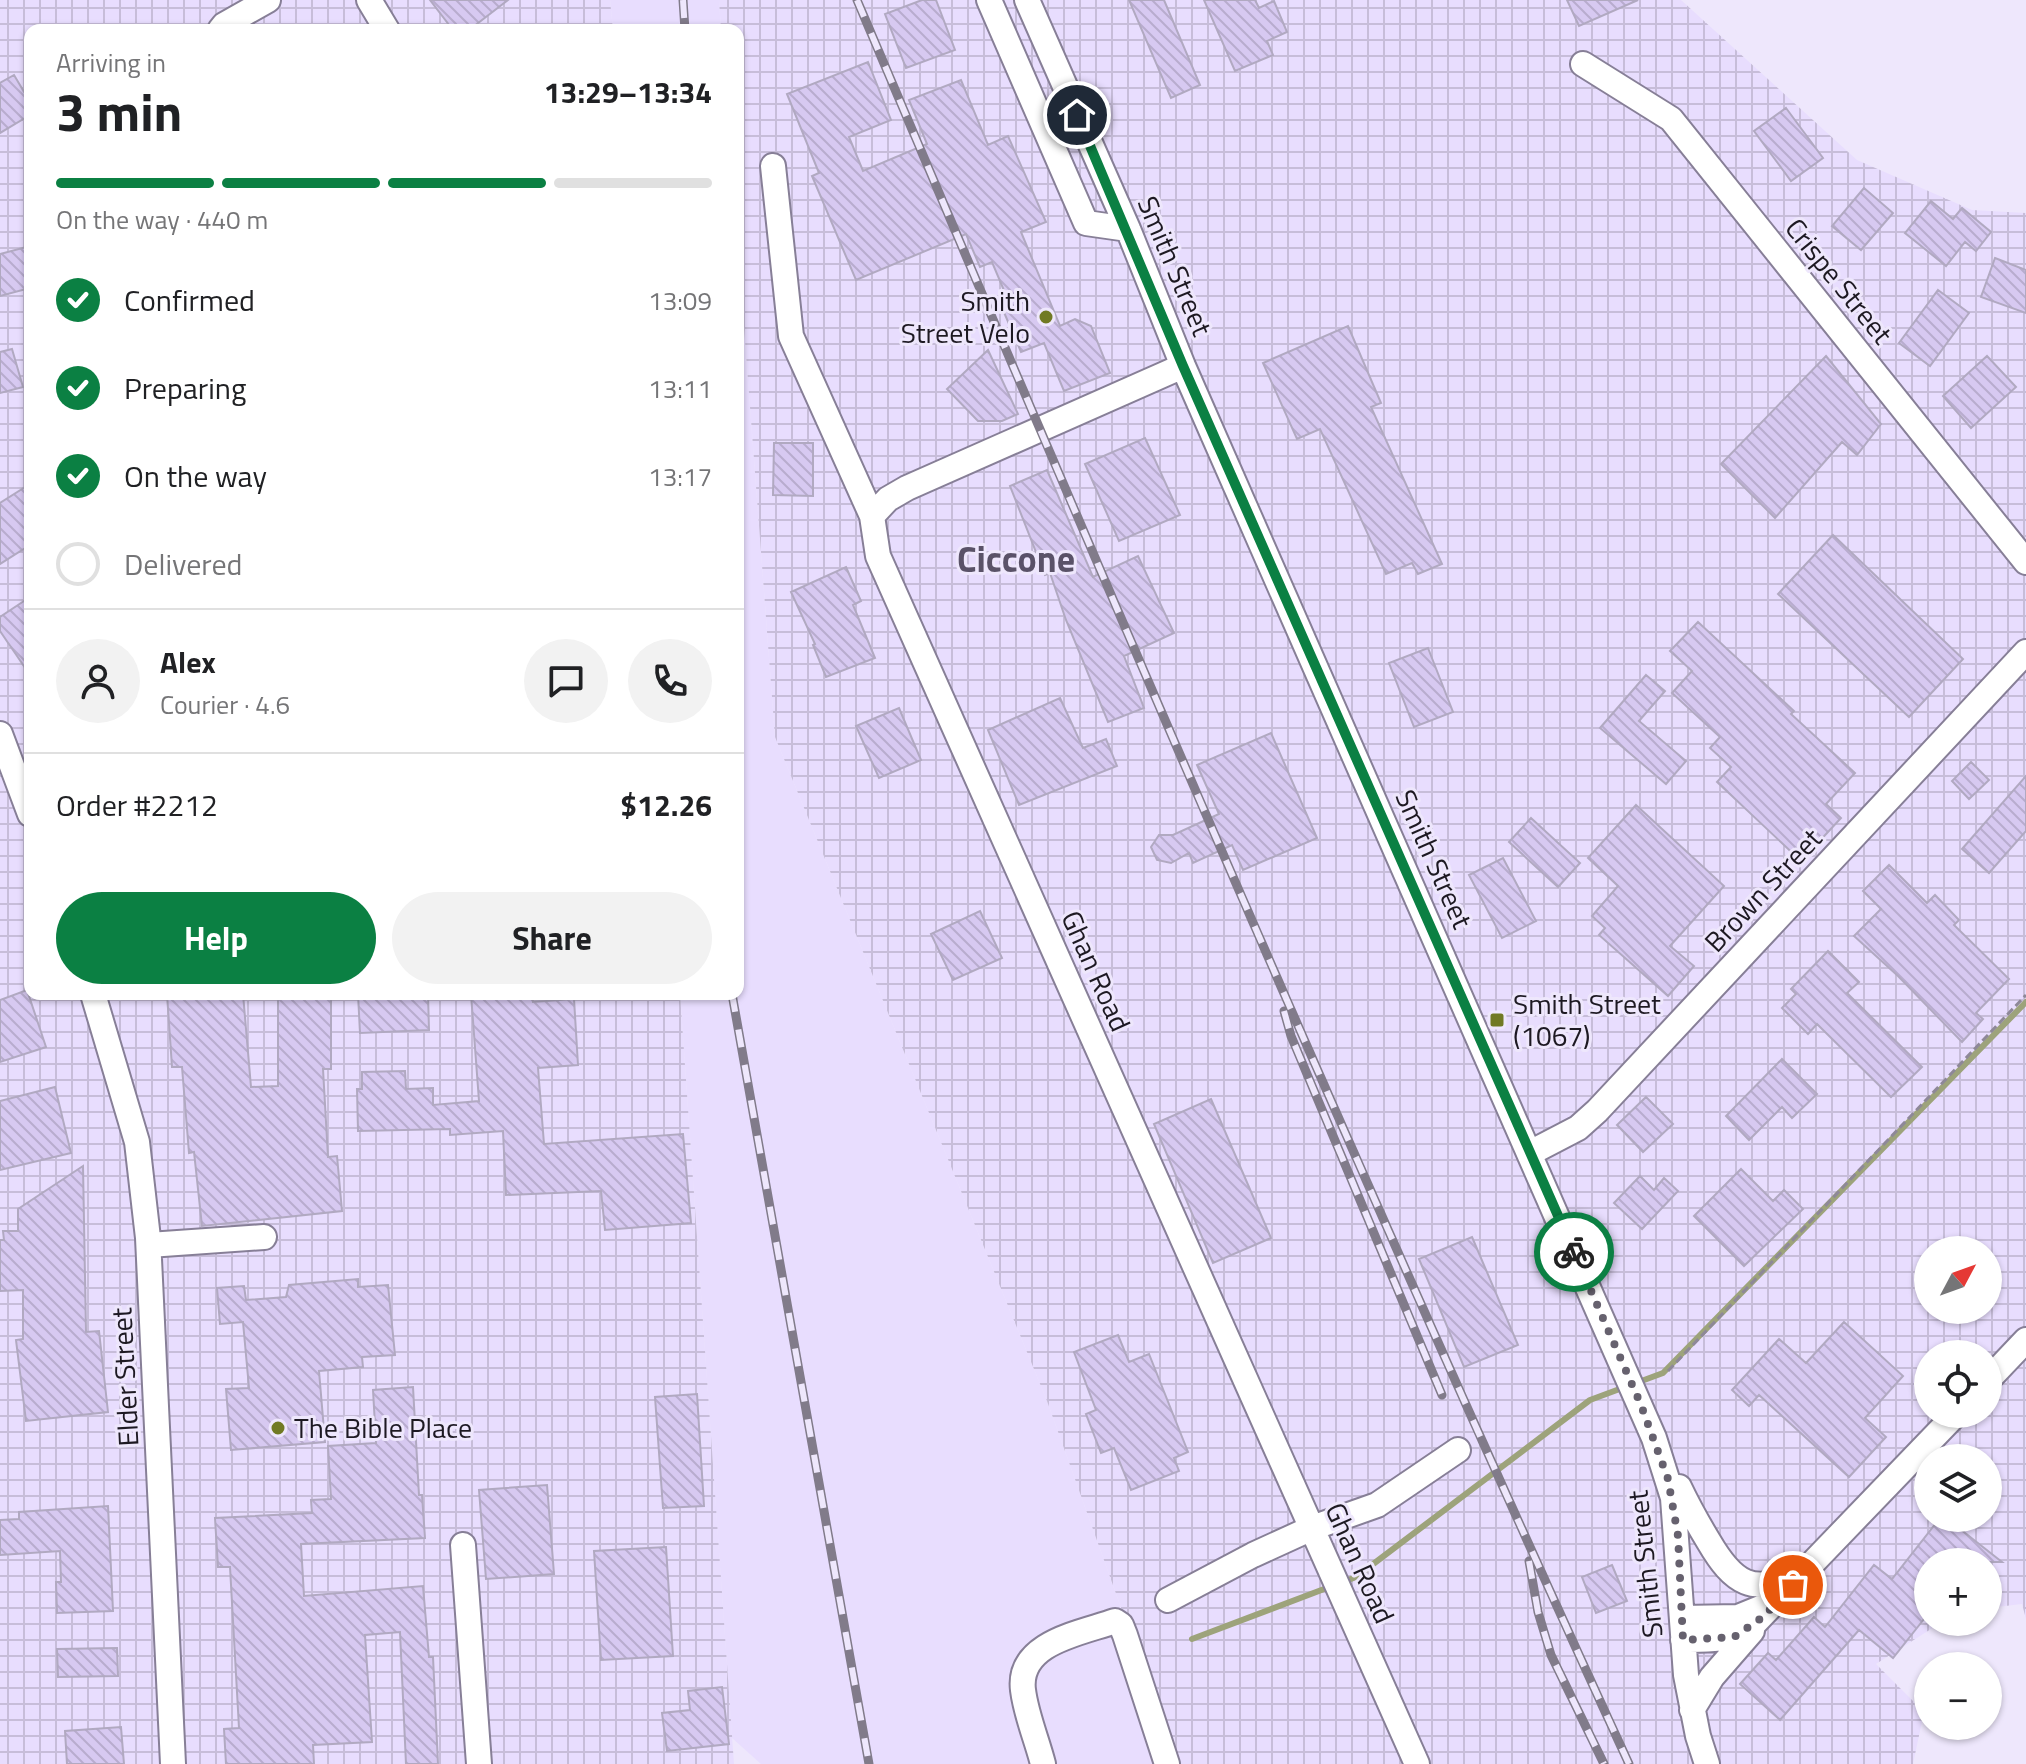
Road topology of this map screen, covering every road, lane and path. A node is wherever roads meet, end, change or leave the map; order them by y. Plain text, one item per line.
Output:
1 (268, 0) edge
2 (369, 0) edge
3 (989, 0) edge
4 (1027, 0) edge
5 (230, 24) edge
6 (383, 24) edge
7 (1583, 64) dead end
8 (773, 166) dead end
9 (1128, 229) junction
10 (1183, 366) junction
11 (872, 516) junction
12 (2026, 562) edge
13 (2026, 652) edge
14 (0, 734) edge
15 (24, 798) edge
16 (2026, 995) edge
17 (95, 1000) edge
18 (1530, 1153) junction
19 (264, 1237) dead end
20 (149, 1245) junction
21 (2026, 1340) edge
22 (2002, 1365) edge
23 (1668, 1371) dead end
24 (1943, 1428) edge
25 (1654, 1438) junction
26 (1458, 1450) dead end
27 (1312, 1528) junction
28 (463, 1545) dead end
29 (1792, 1586) junction
30 (1168, 1600) dead end
31 (1682, 1629) junction
32 (1692, 1710) junction
33 (173, 1764) edge
34 (479, 1764) edge
35 (1043, 1764) edge
36 (1167, 1764) edge
37 (1417, 1764) edge
38 (1707, 1764) edge

1 - 5 street
2 - 6 street
3 - 9 street
4 - 9 street, Smith Street
7 - 12 street, Crispe Street
8 - 11 street, Ghan Road
9 - 10 street, Smith Street
10 - 11 street
10 - 18 street, Smith Street
11 - 27 street, Ghan Road
13 - 18 street, Brown Street
14 - 15 street
16 - 23 path
17 - 20 street, Elder Street
18 - 25 street, Smith Street
19 - 20 street
20 - 33 street, Elder Street
21 - 22 street
24 - 29 street
25 - 29 street
25 - 31 street, Smith Street
26 - 27 street
27 - 30 street
27 - 37 street, Ghan Road
28 - 34 street
29 - 31 street
29 - 32 street
31 - 32 street, Smith Street
32 - 38 street, Smith Street
35 - 36 street

